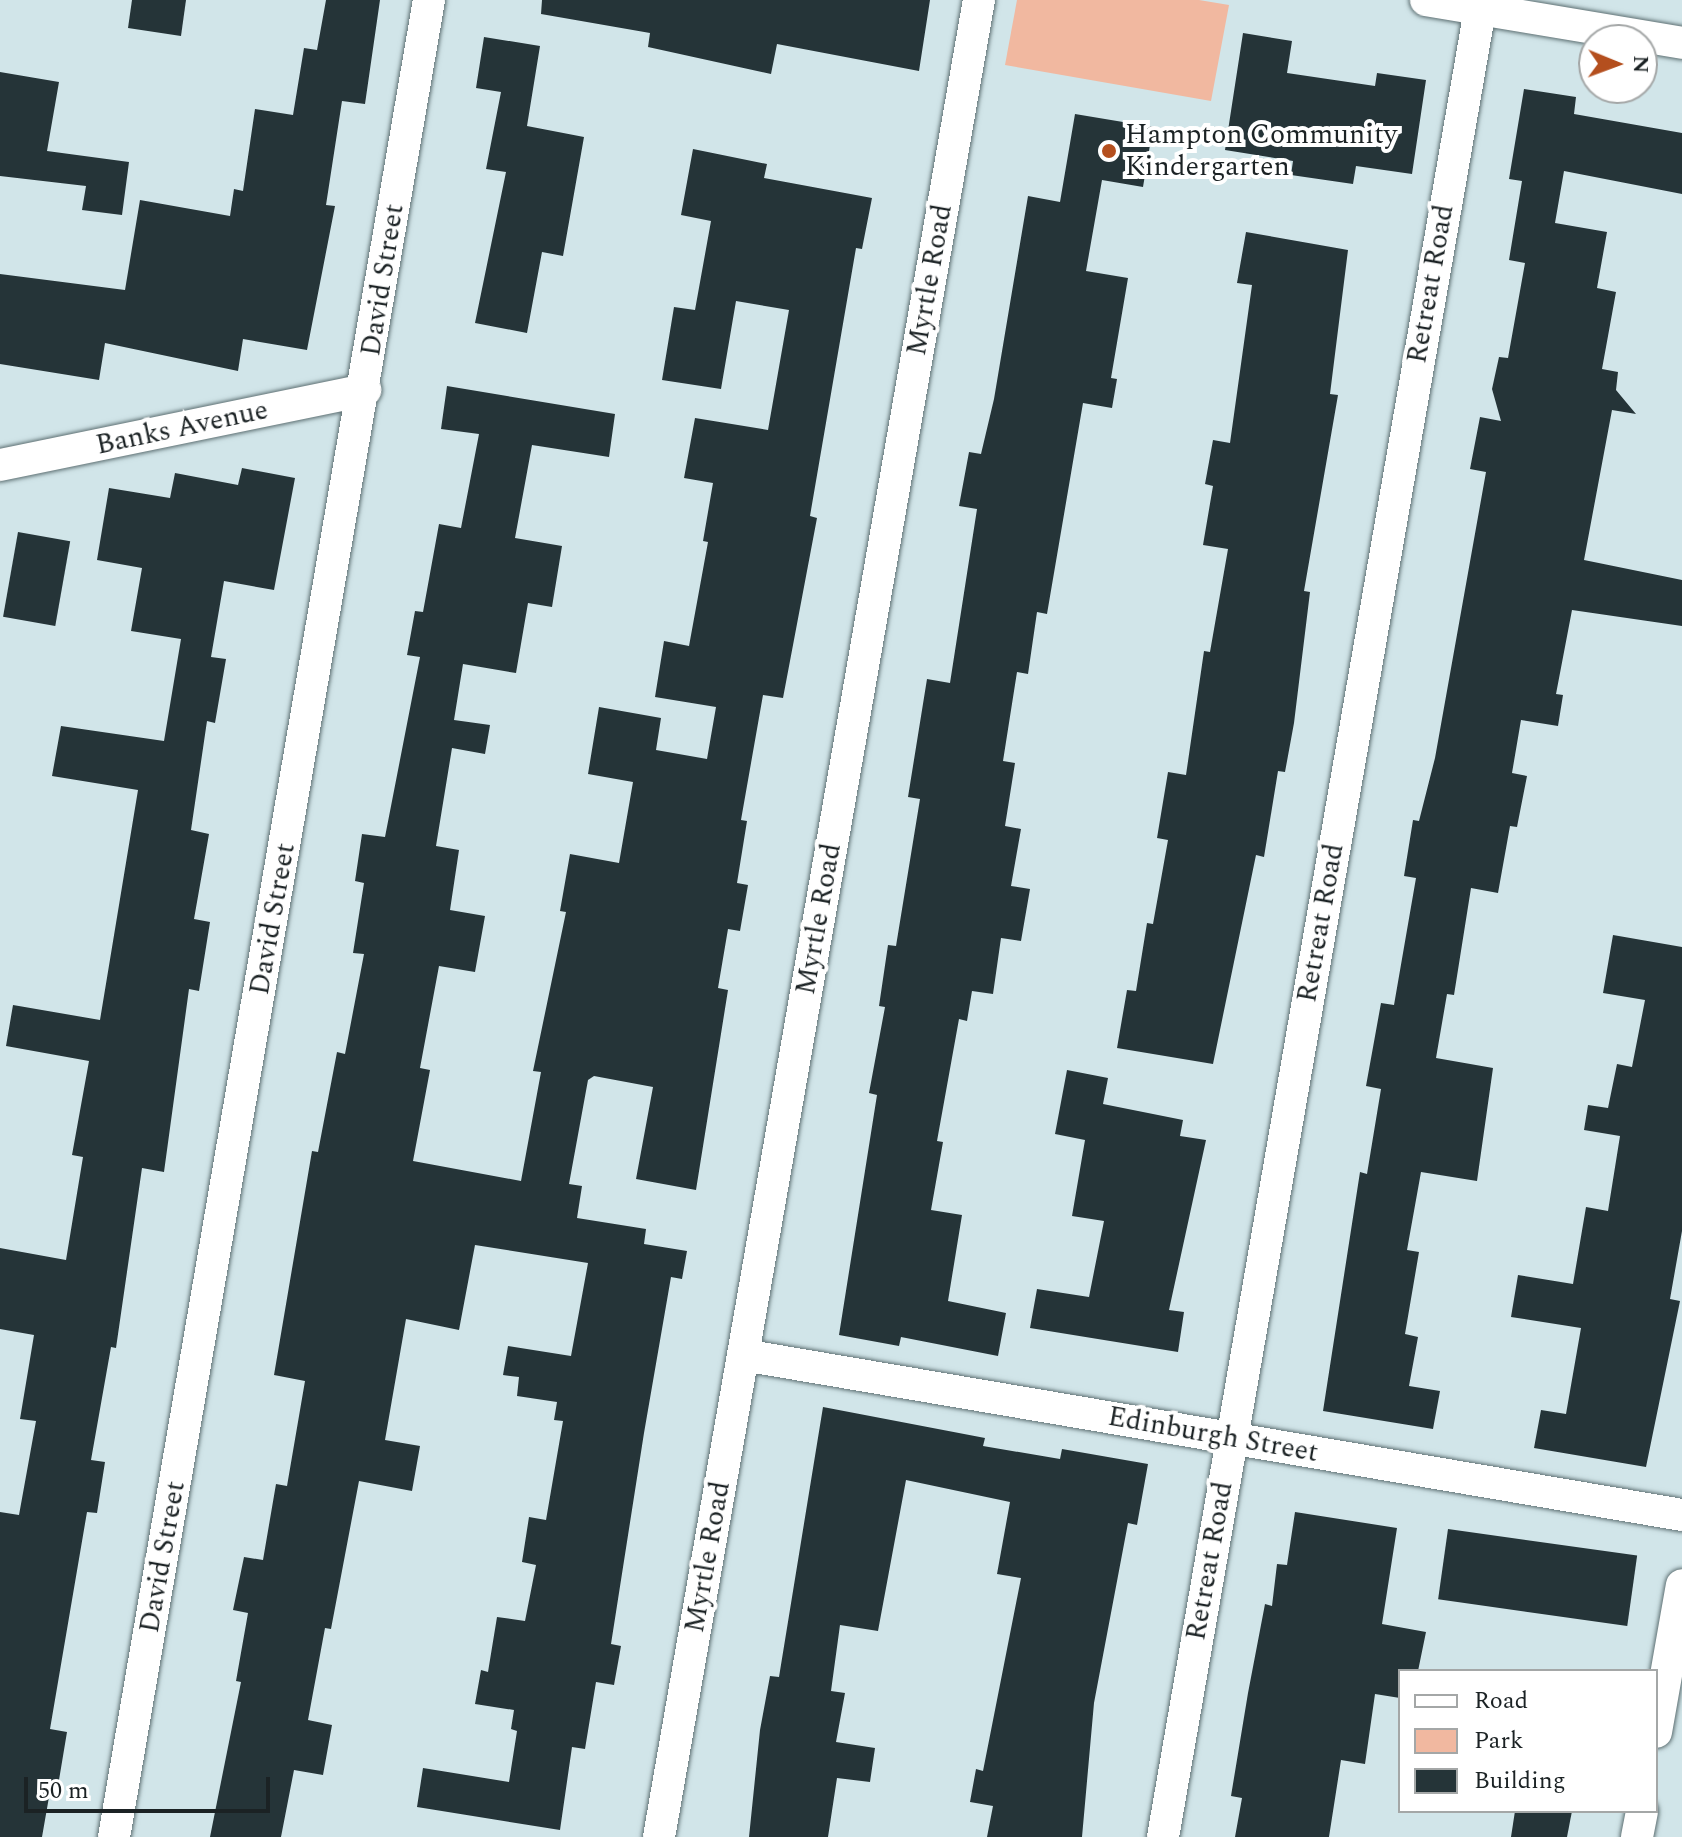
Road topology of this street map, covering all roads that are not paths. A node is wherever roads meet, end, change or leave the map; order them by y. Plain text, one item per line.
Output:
1 (429, 0) edge
2 (979, 0) edge
3 (1426, 0) edge
4 (1480, 9) junction
5 (1682, 43) edge
6 (365, 390) junction
7 (0, 465) edge
8 (743, 1355) junction
9 (1231, 1438) junction
10 (1682, 1515) edge
11 (1682, 1585) edge
12 (1658, 1721) edge
13 (114, 1837) edge
14 (659, 1837) edge
15 (1163, 1837) edge

1 - 6 street, David Street
2 - 8 street, Myrtle Road
3 - 4 street
4 - 5 street
4 - 9 street, Retreat Road
6 - 7 street, Banks Avenue
6 - 13 street, David Street
8 - 9 street, Edinburgh Street
8 - 14 street, Myrtle Road
9 - 10 street, Edinburgh Street
9 - 15 street, Retreat Road
11 - 12 street

